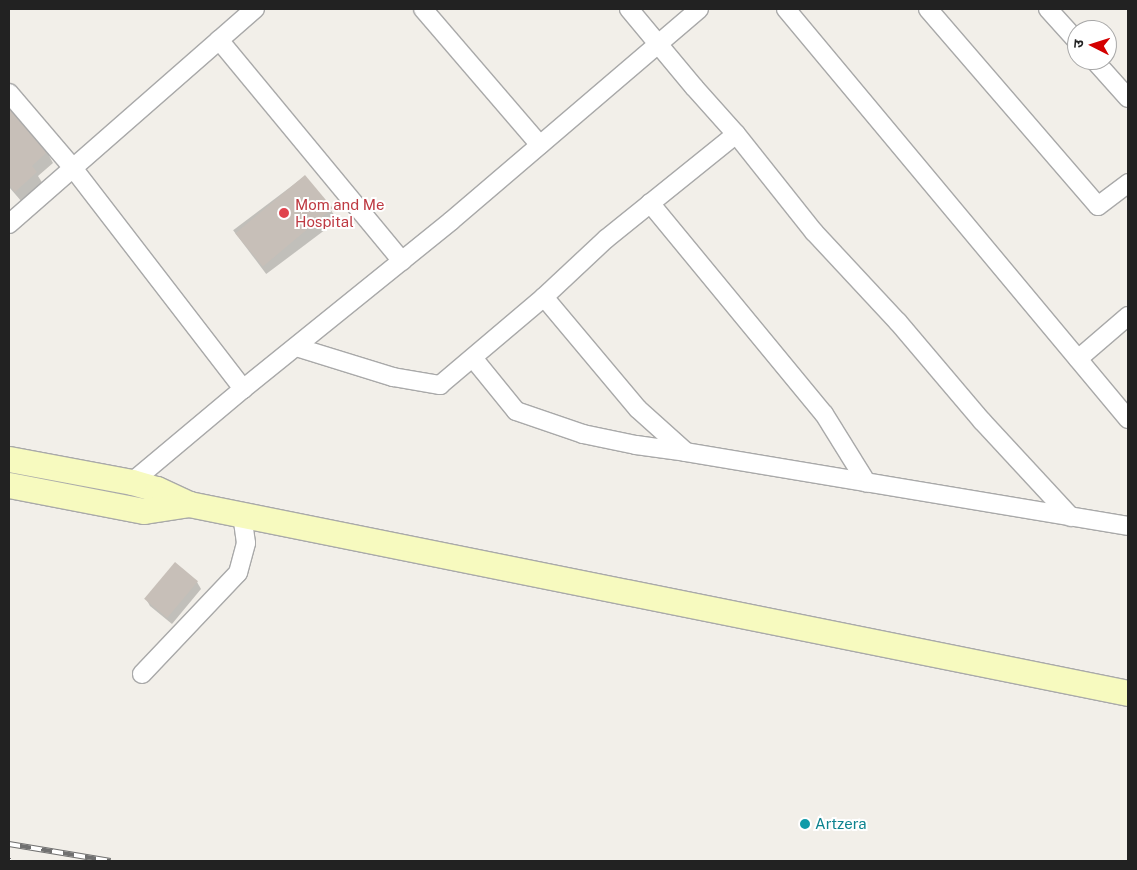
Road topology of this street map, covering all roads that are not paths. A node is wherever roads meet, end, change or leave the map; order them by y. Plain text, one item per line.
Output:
1 (255, 9) edge
2 (422, 9) edge
3 (629, 9) edge
4 (699, 9) edge
5 (786, 9) edge
6 (928, 9) edge
7 (1048, 9) edge
8 (1067, 30) edge
9 (219, 40) junction
10 (658, 44) junction
11 (1103, 70) edge
12 (9, 93) edge
13 (1128, 98) edge
14 (736, 134) junction
15 (540, 145) junction
16 (73, 168) junction
17 (1128, 183) edge
18 (650, 203) junction
19 (9, 224) edge
20 (402, 261) junction
21 (544, 297) junction
22 (1128, 316) edge
23 (296, 347) junction
24 (473, 358) junction
25 (1078, 359) junction
26 (243, 389) junction
27 (1128, 418) edge
28 (686, 452) junction
29 (9, 460) edge
30 (132, 482) junction
31 (867, 483) junction
32 (9, 485) edge
33 (188, 504) junction
34 (242, 515) junction
35 (1071, 517) junction
36 (1128, 526) edge
37 (142, 674) dead end
38 (1128, 693) edge

1 - 9 street
2 - 15 street
3 - 10 street
4 - 10 street
5 - 25 street
6 - 17 street
7 - 8 street
9 - 16 street
9 - 20 street
10 - 14 street
10 - 15 street
11 - 13 street
12 - 16 street
14 - 18 street
14 - 35 street
15 - 20 street
16 - 19 street
16 - 26 street
18 - 21 street
18 - 31 street
20 - 23 street
21 - 24 street
21 - 28 street
22 - 25 street
23 - 24 street
23 - 26 street
24 - 28 street
25 - 27 street
26 - 30 street
28 - 31 street
29 - 30 street
30 - 33 street
31 - 35 street
32 - 33 street
33 - 34 street
34 - 37 street
34 - 38 street
35 - 36 street

